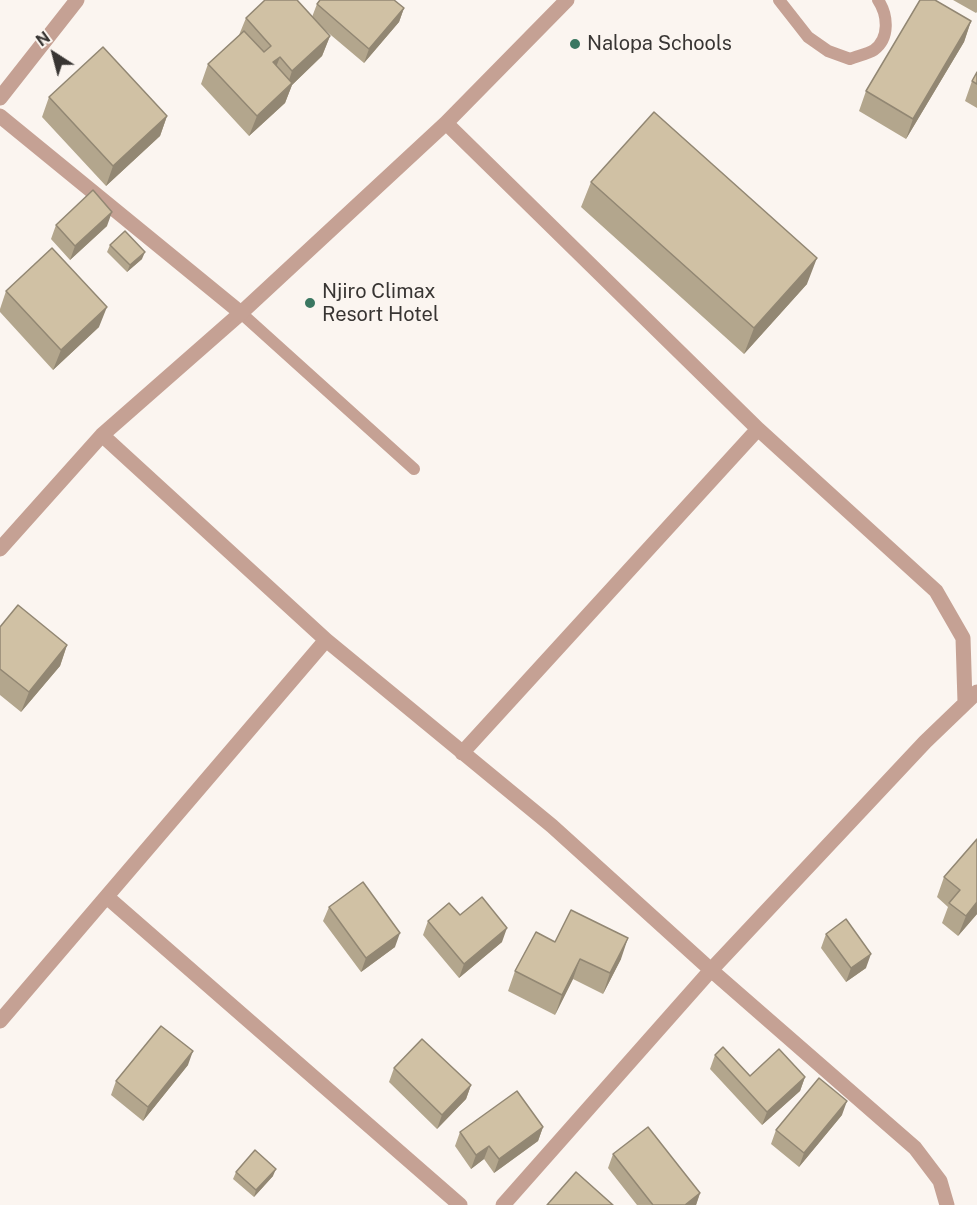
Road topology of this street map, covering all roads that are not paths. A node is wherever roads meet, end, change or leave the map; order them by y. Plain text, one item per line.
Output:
1 (77, 0) edge
2 (567, 0) edge
3 (779, 0) edge
4 (878, 0) edge
5 (0, 98) edge
6 (0, 116) edge
7 (446, 123) junction
8 (241, 313) junction
9 (758, 429) junction
10 (102, 435) junction
11 (414, 469) dead end
12 (0, 549) edge
13 (326, 639) junction
14 (970, 640) edge
15 (971, 697) edge
16 (462, 753) junction
17 (107, 897) junction
18 (711, 970) junction
19 (0, 1022) edge
20 (460, 1205) edge
21 (503, 1205) edge
22 (947, 1205) edge

1 - 5 street
2 - 7 street
3 - 4 lane
6 - 8 street
7 - 8 street
7 - 9 street
8 - 10 street
8 - 11 lane
9 - 14 street
9 - 16 street
10 - 12 street
10 - 13 street
13 - 16 street
13 - 17 street
14 - 15 street
15 - 18 street
16 - 18 street
17 - 19 street
17 - 20 street
18 - 21 street
18 - 22 street

